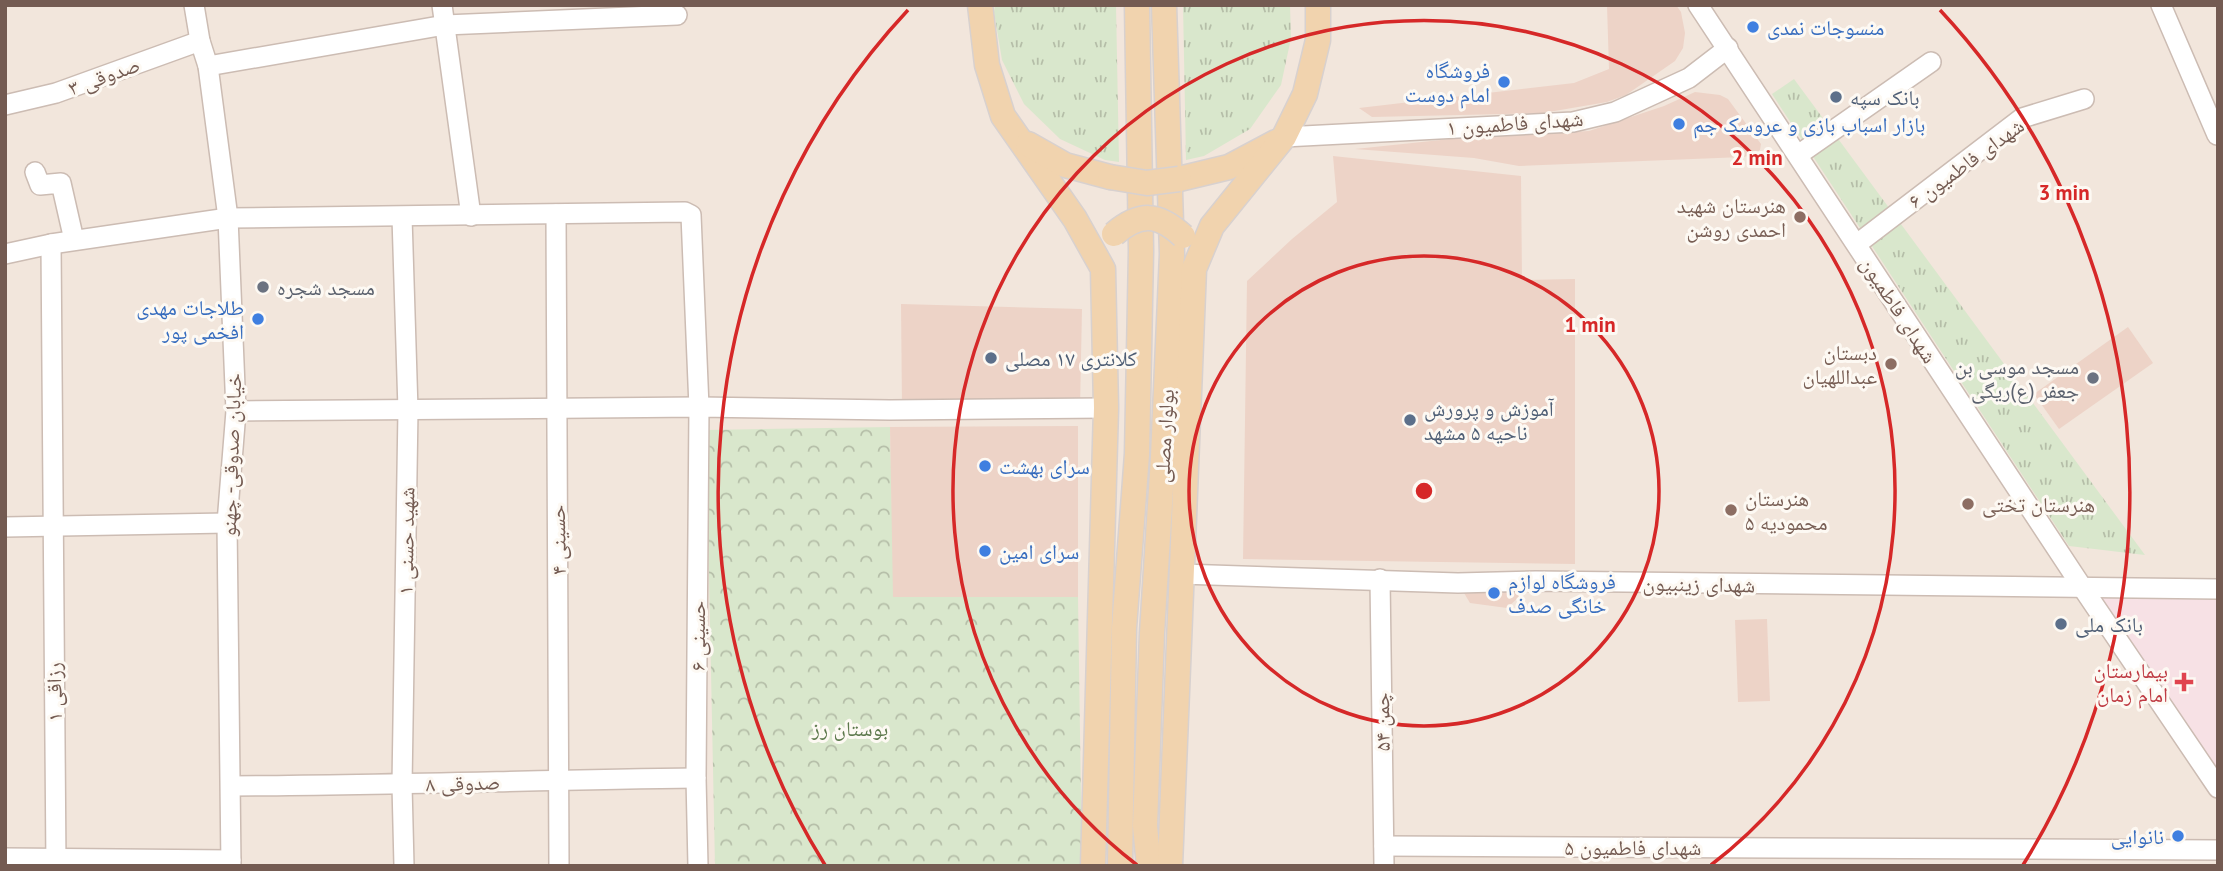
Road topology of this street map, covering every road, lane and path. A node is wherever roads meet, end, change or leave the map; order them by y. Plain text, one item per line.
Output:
1 (194, 5) edge
2 (980, 5) edge
3 (1136, 5) edge
4 (1164, 5) edge
5 (1318, 5) edge
6 (1698, 5) edge
7 (2161, 5) edge
8 (443, 15) edge
9 (677, 15) dead end
10 (200, 41) junction
11 (1728, 48) junction
12 (1931, 62) dead end
13 (208, 66) junction
14 (2084, 99) dead end
15 (5, 105) edge
16 (2217, 135) edge
17 (1284, 137) junction
18 (1021, 141) junction
19 (1798, 155) junction
20 (35, 172) dead end
21 (556, 214) junction
22 (471, 215) junction
23 (402, 217) junction
24 (228, 218) junction
25 (74, 240) junction
26 (51, 244) junction
27 (1857, 244) junction
28 (5, 254) edge
29 (1103, 269) junction
30 (1194, 269) junction
31 (699, 407) junction
32 (556, 408) junction
33 (1106, 408) junction
34 (408, 410) junction
35 (236, 411) junction
36 (227, 523) junction
37 (52, 526) junction
38 (5, 527) edge
39 (1181, 574) junction
40 (1380, 579) junction
41 (2082, 587) junction
42 (2218, 589) edge
43 (696, 778) junction
44 (560, 779) junction
45 (401, 785) junction
46 (231, 786) junction
47 (2218, 788) edge
48 (2218, 850) edge
49 (1384, 856) edge
50 (1574, 856) edge
51 (1750, 857) edge
52 (1927, 857) edge
53 (5, 858) edge
54 (2106, 858) edge
55 (56, 862) edge
56 (231, 863) edge
57 (404, 866) edge
58 (559, 866) edge
59 (698, 866) edge
60 (1093, 866) edge
61 (1119, 866) edge
62 (1149, 866) edge
63 (1170, 866) edge

1 - 10 street, خیابان صدوقی- چهنو
2 - 18 main road
3 - 61 main road, بولوار مصلی
4 - 62 main road, بولوار مصلی
5 - 17 main road
6 - 11 street, شهدای فاطمیون
7 - 16 street
8 - 9 street
8 - 13 street
8 - 22 street
10 - 13 street, خیابان صدوقی- چهنو
10 - 15 street, صدوقی ۳
11 - 17 street, شهدای فاطمیون ۱
11 - 19 street, شهدای فاطمیون
12 - 19 street
13 - 24 street, خیابان صدوقی- چهنو
14 - 27 street, شهدای فاطمیون ۶
17 - 18 main road, bridge
17 - 30 main road
18 - 29 main road
19 - 27 street, شهدای فاطمیون
20 - 25 street
21 - 22 street
21 - 31 street, حسینی ۶
21 - 32 street, حسینی ۴
22 - 23 street
23 - 24 street
23 - 34 street, شهید حسنی ۱
24 - 25 street
24 - 35 street, خیابان صدوقی- چهنو
25 - 26 street
26 - 28 street
26 - 37 street, رزاقی ۱
27 - 41 street, شهدای فاطمیون
29 - 30 main road, bridge
29 - 33 main road
30 - 39 main road
31 - 32 street
31 - 33 street
31 - 43 street, حسینی ۶
32 - 34 street
32 - 44 street, حسینی ۴
33 - 60 main road
34 - 35 street
34 - 45 street, شهید حسنی ۱
35 - 36 street, خیابان صدوقی- چهنو
36 - 37 street
36 - 46 street, خیابان صدوقی- چهنو
37 - 38 street
37 - 55 street, رزاقی ۱
39 - 40 street, شهدای زینبیون
39 - 63 main road
40 - 41 street, شهدای زینبیون
40 - 49 street, چمن ۵۴
41 - 42 street, شهدای زینبیون
41 - 47 street, شهدای فاطمیون
43 - 44 street, صدوقی ۸
43 - 59 street, حسینی ۶
44 - 45 street, صدوقی ۸
44 - 58 street, حسینی ۴
45 - 46 street, صدوقی ۸
45 - 57 street, شهید حسنی ۱
46 - 56 street, خیابان صدوقی- چهنو
48 - 54 street, شهدای فاطمیون ۵
49 - 50 street, شهدای فاطمیون ۵
50 - 51 street, شهدای فاطمیون ۵
51 - 52 street, شهدای فاطمیون ۵
52 - 54 street, شهدای فاطمیون ۵
53 - 55 street
55 - 56 street

